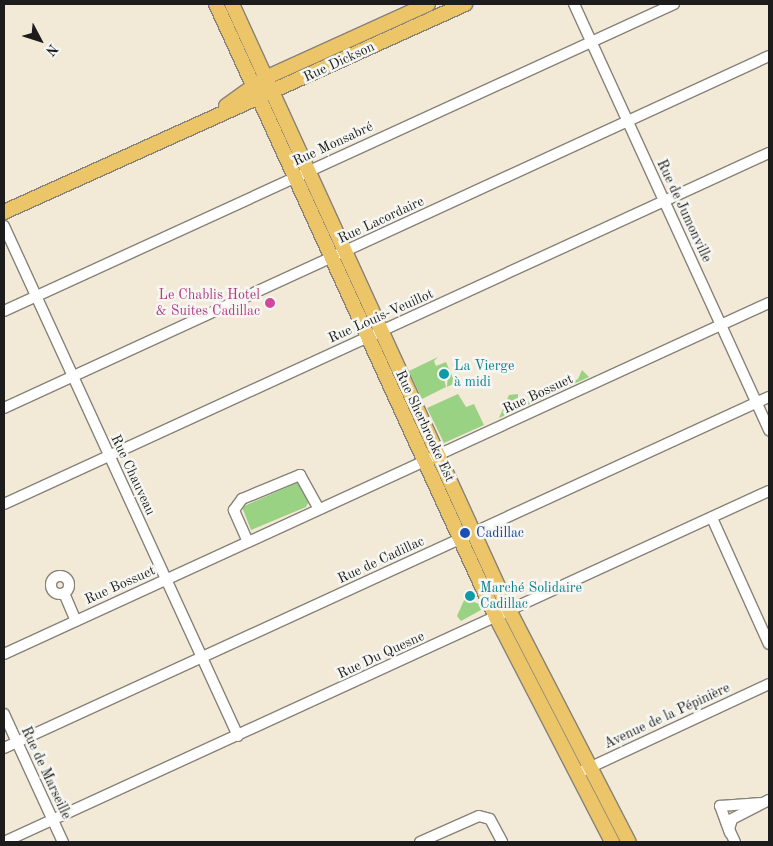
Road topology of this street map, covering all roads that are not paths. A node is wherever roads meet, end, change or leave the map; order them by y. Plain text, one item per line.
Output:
1 (216, 4) edge
2 (232, 4) edge
3 (428, 4) edge
4 (465, 4) edge
5 (574, 4) edge
6 (674, 4) edge
7 (592, 42) junction
8 (769, 56) edge
9 (265, 78) junction
10 (256, 92) junction
11 (272, 92) junction
12 (628, 121) junction
13 (769, 153) edge
14 (308, 171) junction
15 (295, 177) junction
16 (665, 201) junction
17 (4, 212) edge
18 (4, 226) edge
19 (338, 255) junction
20 (36, 297) junction
21 (769, 303) edge
22 (4, 311) edge
23 (721, 325) junction
24 (382, 331) junction
25 (368, 337) junction
26 (72, 377) junction
27 (769, 397) edge
28 (757, 402) junction
29 (4, 408) edge
30 (769, 430) edge
31 (110, 455) junction
32 (432, 458) junction
33 (769, 491) edge
34 (4, 504) edge
35 (319, 509) junction
36 (712, 518) junction
37 (473, 532) junction
38 (460, 538) junction
39 (248, 542) junction
40 (166, 580) junction
41 (64, 593) dead end
42 (503, 614) junction
43 (76, 621) junction
44 (769, 644) edge
45 (4, 654) edge
46 (201, 658) junction
47 (769, 684) edge
48 (4, 714) edge
49 (238, 736) junction
50 (16, 742) junction
51 (4, 748) edge
52 (590, 767) junction
53 (576, 774) junction
54 (765, 802) edge
55 (52, 821) junction
56 (733, 838) edge
57 (4, 842) edge
58 (62, 842) edge
59 (420, 842) edge
60 (502, 842) edge
61 (612, 842) edge
62 (629, 842) edge

1 - 10 main road, Rue Sherbrooke Est
2 - 9 main road, Rue Sherbrooke Est
3 - 9 main road, Rue Dickson
4 - 11 main road, Rue Dickson
5 - 7 street, Rue de Jumonville
6 - 7 street, Rue Monsabré
7 - 12 street, Rue de Jumonville
7 - 14 street, Rue Monsabré
8 - 12 street, Rue Lacordaire
9 - 10 main road, Rue Dickson
9 - 11 main road, Rue Sherbrooke Est
10 - 11 main road, Rue Dickson
10 - 15 main road, Rue Sherbrooke Est
10 - 17 main road, Rue Dickson
11 - 14 main road, Rue Sherbrooke Est
12 - 16 street, Rue de Jumonville
12 - 19 street, Rue Lacordaire
13 - 16 street, Rue Louis-Veuillot
14 - 15 street, Rue Monsabré
14 - 19 main road, Rue Sherbrooke Est
15 - 19 main road, Rue Sherbrooke Est
15 - 20 street, Rue Monsabré
16 - 23 street, Rue de Jumonville
16 - 24 street, Rue Louis-Veuillot
18 - 20 street, Rue Chauveau
19 - 24 main road, Rue Sherbrooke Est
19 - 25 main road, Rue Sherbrooke Est
19 - 26 street, Rue Lacordaire
20 - 22 street, Rue Monsabré
20 - 26 street, Rue Chauveau
21 - 23 street, Rue Bossuet
23 - 28 street, Rue de Jumonville
23 - 32 street, Rue Bossuet
24 - 25 street, Rue Louis-Veuillot
24 - 32 main road, Rue Sherbrooke Est
25 - 31 street, Rue Louis-Veuillot
25 - 32 main road, Rue Sherbrooke Est
26 - 29 street, Rue Lacordaire
26 - 31 street, Rue Chauveau
27 - 28 street, Rue de Cadillac
28 - 30 street, Rue de Jumonville
28 - 37 street, Rue de Cadillac
31 - 34 street, Rue Louis-Veuillot
31 - 40 street, Rue Chauveau
32 - 35 street, Rue Bossuet
32 - 37 main road, Rue Sherbrooke Est
32 - 38 main road, Rue Sherbrooke Est
33 - 36 street, Rue Du Quesne
35 - 39 street, Rue Bossuet
35 - 39 street
36 - 42 street, Rue Du Quesne
36 - 44 street
37 - 38 street, Rue de Cadillac
37 - 42 main road, Rue Sherbrooke Est
38 - 42 main road, Rue Sherbrooke Est
38 - 46 street, Rue de Cadillac
39 - 40 street, Rue Bossuet
40 - 43 street, Rue Bossuet
40 - 46 street, Rue Chauveau
41 - 43 street
42 - 49 street, Rue Du Quesne
42 - 52 main road, Rue Sherbrooke Est
42 - 53 main road, Rue Sherbrooke Est
43 - 45 street, Rue Bossuet
46 - 49 street, Rue Chauveau
46 - 50 street, Rue de Cadillac
47 - 52 street, Avenue de la Pépinière
48 - 50 street, Rue de Marseille
49 - 55 street, Rue Du Quesne
50 - 51 street, Rue de Cadillac
50 - 55 street, Rue de Marseille
52 - 53 street, Avenue de la Pépinière
52 - 62 main road, Rue Sherbrooke Est
53 - 61 main road, Rue Sherbrooke Est
54 - 56 street
54 - 56 street
55 - 57 street, Rue Du Quesne
55 - 58 street, Rue de Marseille
59 - 60 street

